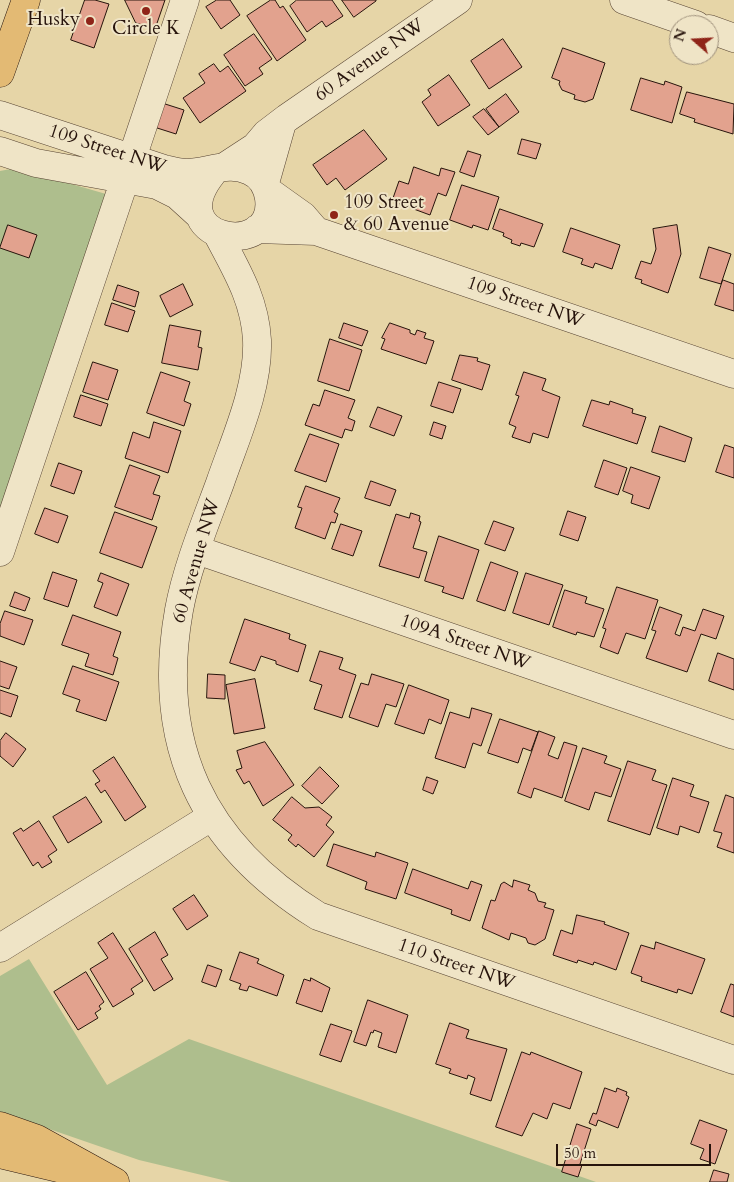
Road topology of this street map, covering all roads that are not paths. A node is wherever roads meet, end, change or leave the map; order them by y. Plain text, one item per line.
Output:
1 (26, 0) edge
2 (185, 0) edge
3 (458, 0) edge
4 (624, 0) edge
5 (669, 16) edge
6 (719, 33) edge
7 (734, 38) edge
8 (0, 73) edge
9 (0, 115) edge
10 (282, 123) junction
11 (0, 150) edge
12 (221, 168) junction
13 (127, 170) junction
14 (266, 187) junction
15 (199, 215) junction
16 (316, 231) junction
17 (254, 232) junction
18 (218, 234) junction
19 (249, 296) junction
20 (734, 374) edge
21 (197, 550) junction
22 (0, 552) edge
23 (734, 735) edge
24 (211, 817) junction
25 (0, 948) edge
26 (734, 1060) edge
27 (0, 1126) edge
28 (0, 1154) edge
29 (115, 1182) edge

1 - 8 main road
2 - 13 street
3 - 10 street, 60 Avenue NW
4 - 5 street
6 - 7 street
9 - 13 street, 109 Street NW
10 - 12 street, 60 Avenue NW
10 - 14 street
11 - 13 street, 109 Street NW
12 - 13 street, 109 Street NW
12 - 14 street
12 - 15 street
13 - 15 street, 109 Street NW
13 - 22 street
14 - 16 street, 109 Street NW
14 - 17 street
15 - 18 street
16 - 17 street, 109 Street NW
16 - 20 street, 109 Street NW
17 - 18 street
17 - 19 street, 60 Avenue NW
18 - 19 street, 60 Avenue NW
19 - 21 street, 60 Avenue NW
21 - 23 street, 109A Street NW
21 - 24 street, 60 Avenue NW
24 - 25 street
24 - 26 street, 110 Street NW
27 - 29 main road
28 - 29 main road

